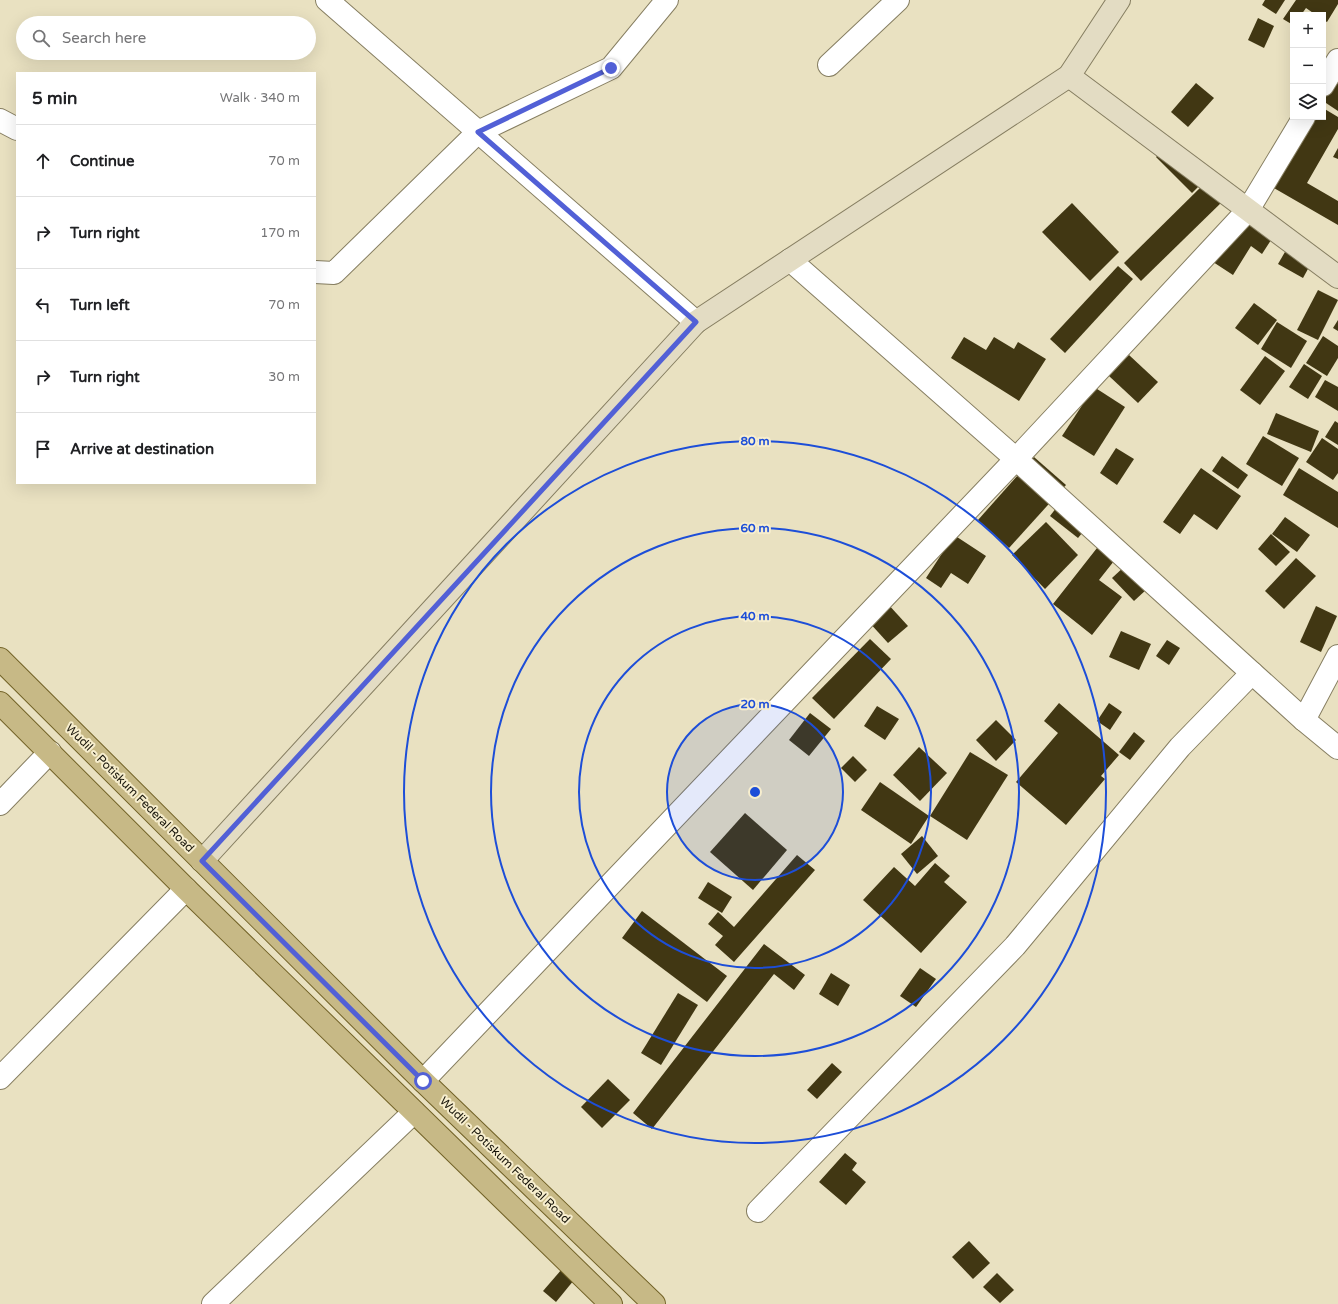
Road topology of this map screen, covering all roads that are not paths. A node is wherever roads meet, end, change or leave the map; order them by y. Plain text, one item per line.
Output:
1 (327, 0) edge
2 (667, 0) edge
3 (898, 0) edge
4 (1119, 0) edge
5 (1338, 60) edge
6 (830, 65) dead end
7 (1068, 76) junction
8 (1324, 84) edge
9 (0, 120) edge
10 (1302, 120) edge
11 (16, 128) edge
12 (478, 132) junction
13 (1248, 210) junction
14 (790, 260) junction
15 (316, 272) edge
16 (1338, 277) edge
17 (696, 322) junction
18 (1016, 459) junction
19 (1338, 656) edge
20 (0, 659) edge
21 (1252, 673) junction
22 (0, 703) edge
23 (1304, 720) junction
24 (1338, 748) edge
25 (50, 752) junction
26 (0, 804) edge
27 (202, 861) junction
28 (186, 889) junction
29 (0, 1078) edge
30 (423, 1081) junction
31 (414, 1112) junction
32 (758, 1210) dead end
33 (213, 1304) edge
34 (611, 1304) edge
35 (654, 1304) edge

1 - 12 street
2 - 12 street
3 - 6 street
4 - 7 street
5 - 8 street
7 - 13 street
7 - 14 street
9 - 11 street
10 - 13 street
12 - 15 street
12 - 17 street
13 - 16 street
13 - 18 street
14 - 17 street
14 - 18 street
17 - 27 street
18 - 21 street
18 - 30 street
19 - 23 street
20 - 27 main road, Wudil - Potiskum Federal Road
21 - 23 street
21 - 32 street
22 - 25 main road
23 - 24 street
25 - 26 street
25 - 28 main road
27 - 30 main road, Wudil - Potiskum Federal Road
28 - 29 street
28 - 31 main road
30 - 35 main road, Wudil - Potiskum Federal Road
31 - 33 street
31 - 34 main road

